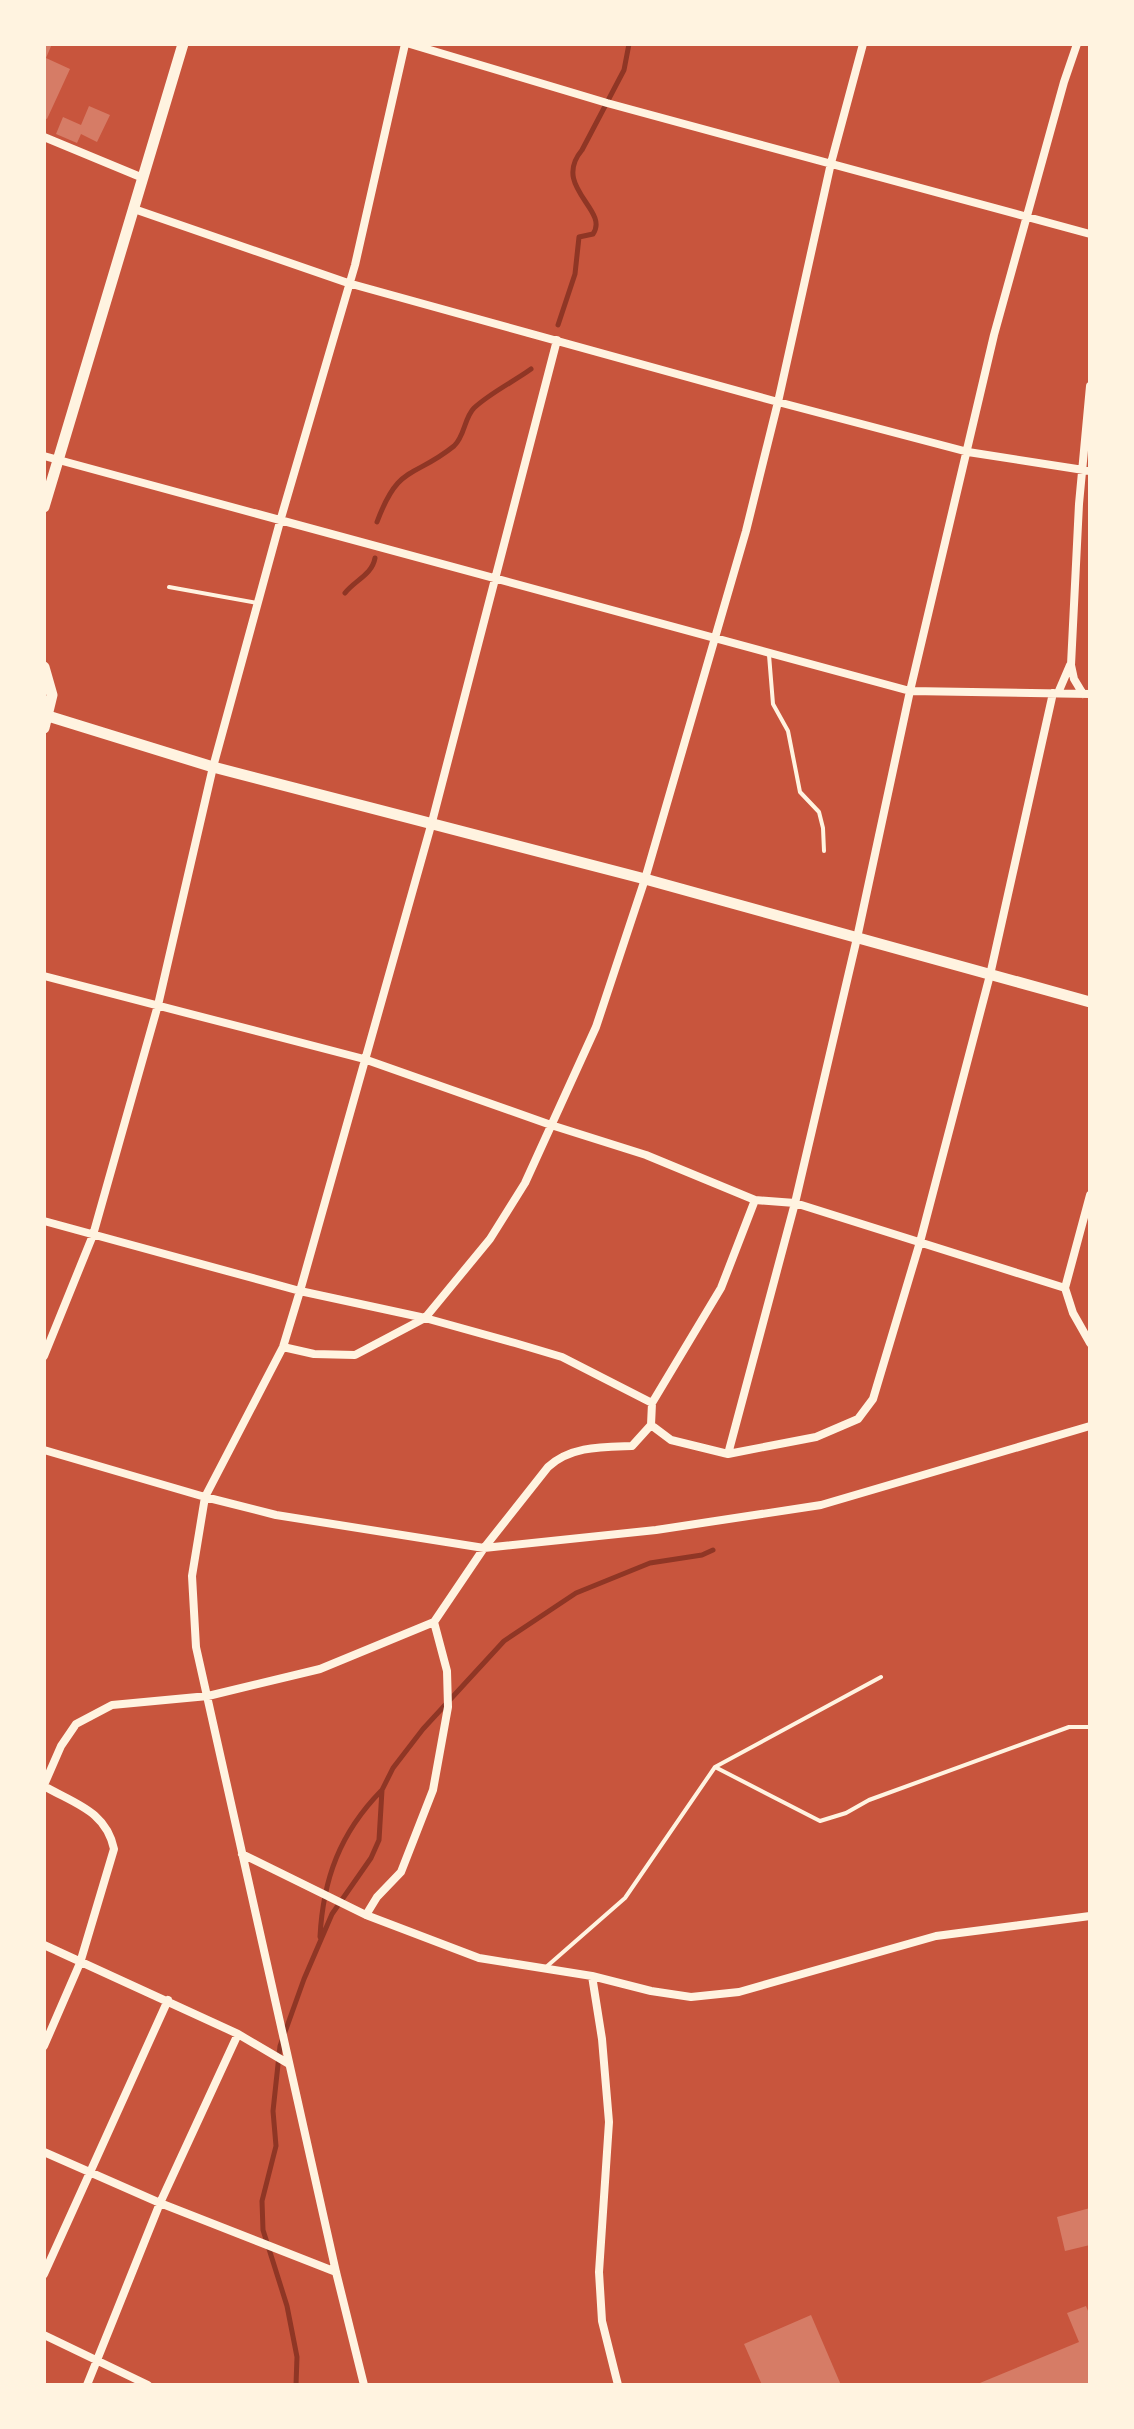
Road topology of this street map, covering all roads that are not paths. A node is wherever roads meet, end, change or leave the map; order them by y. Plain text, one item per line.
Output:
1 (183, 44) edge
2 (408, 44) edge
3 (863, 44) edge
4 (1077, 44) edge
5 (44, 137) edge
6 (831, 163) junction
7 (143, 178) junction
8 (134, 209) junction
9 (1027, 216) junction
10 (1090, 234) edge
11 (348, 283) junction
12 (557, 340) junction
13 (1090, 386) edge
14 (778, 402) junction
15 (968, 452) junction
16 (44, 456) edge
17 (58, 460) junction
18 (1087, 470) edge
19 (44, 507) edge
20 (281, 518) junction
21 (493, 579) junction
22 (169, 587) dead end
23 (258, 603) junction
24 (714, 638) junction
25 (768, 650) junction
26 (1071, 665) junction
27 (44, 667) edge
28 (910, 691) junction
29 (1056, 693) junction
30 (1086, 694) edge
31 (46, 722) edge
32 (213, 767) junction
33 (432, 822) junction
34 (824, 851) dead end
35 (645, 879) junction
36 (857, 938) junction
37 (990, 975) junction
38 (44, 976) edge
39 (1090, 1002) edge
40 (158, 1005) junction
41 (364, 1059) junction
42 (551, 1125) junction
43 (1090, 1195) edge
44 (755, 1200) junction
45 (795, 1203) junction
46 (44, 1221) edge
47 (93, 1235) junction
48 (920, 1242) junction
49 (1065, 1288) junction
50 (300, 1291) junction
51 (425, 1318) junction
52 (1090, 1343) edge
53 (283, 1347) junction
54 (44, 1356) edge
55 (652, 1403) junction
56 (651, 1425) junction
57 (1090, 1426) edge
58 (44, 1450) edge
59 (728, 1454) junction
60 (205, 1497) junction
61 (484, 1548) junction
62 (434, 1622) junction
63 (881, 1677) dead end
64 (208, 1696) junction
65 (1090, 1727) edge
66 (715, 1767) junction
67 (44, 1786) edge
68 (242, 1854) junction
69 (366, 1915) junction
70 (1090, 1916) edge
71 (44, 1945) edge
72 (80, 1963) junction
73 (543, 1969) junction
74 (592, 1976) junction
75 (168, 2000) junction
76 (238, 2034) junction
77 (44, 2046) edge
78 (289, 2064) junction
79 (44, 2152) edge
80 (90, 2172) junction
81 (160, 2203) junction
82 (336, 2272) junction
83 (44, 2274) edge
84 (44, 2335) edge
85 (97, 2360) junction
86 (87, 2385) edge
87 (148, 2385) edge
88 (364, 2385) edge
89 (618, 2385) edge

1 - 7 street
2 - 6 street
2 - 11 street
3 - 6 street
4 - 9 street
5 - 7 street
6 - 9 street
6 - 14 street
7 - 8 street
8 - 11 street
8 - 17 street
9 - 10 street
9 - 15 street
11 - 12 street
11 - 20 street
12 - 14 street
12 - 21 street
13 - 18 street
14 - 15 street
14 - 24 street
15 - 18 street
15 - 28 street
16 - 17 street
17 - 19 street
17 - 20 street
18 - 26 street
20 - 21 street
20 - 23 street
21 - 24 street
21 - 33 street
22 - 23 lane
23 - 32 street
24 - 25 street
24 - 35 street
25 - 28 street
25 - 34 lane
26 - 29 street
26 - 30 street
27 - 31 street
28 - 29 street
28 - 36 street
29 - 30 street
29 - 37 street
31 - 32 street
32 - 33 street
32 - 40 street
33 - 35 street
33 - 41 street
35 - 36 street
35 - 42 street
36 - 37 street
36 - 45 street
37 - 39 street
37 - 48 street
38 - 40 street
40 - 41 street
40 - 47 street
41 - 42 street
41 - 50 street
42 - 44 street
42 - 51 street
43 - 49 street
44 - 45 street
44 - 55 street
45 - 48 street
45 - 59 street
46 - 47 street
47 - 50 street
47 - 54 street
48 - 49 street
48 - 59 street
49 - 52 street
50 - 51 street
50 - 53 street
51 - 53 street
51 - 55 street
53 - 60 street
55 - 56 street
56 - 59 street
56 - 61 street
57 - 61 street
58 - 60 street
60 - 61 street
60 - 64 street
61 - 62 street
62 - 64 street
62 - 69 street
63 - 66 lane
64 - 67 street
64 - 68 street
65 - 66 lane
66 - 73 lane
67 - 72 street
68 - 69 street
68 - 78 street
69 - 73 street
70 - 74 street
71 - 72 street
72 - 75 street
72 - 77 street
73 - 74 street
74 - 89 street
75 - 76 street
75 - 80 street
76 - 78 street
76 - 81 street
78 - 82 street
79 - 80 street
80 - 81 street
80 - 83 street
81 - 82 street
81 - 85 street
82 - 88 street
84 - 85 street
85 - 86 street
85 - 87 street

